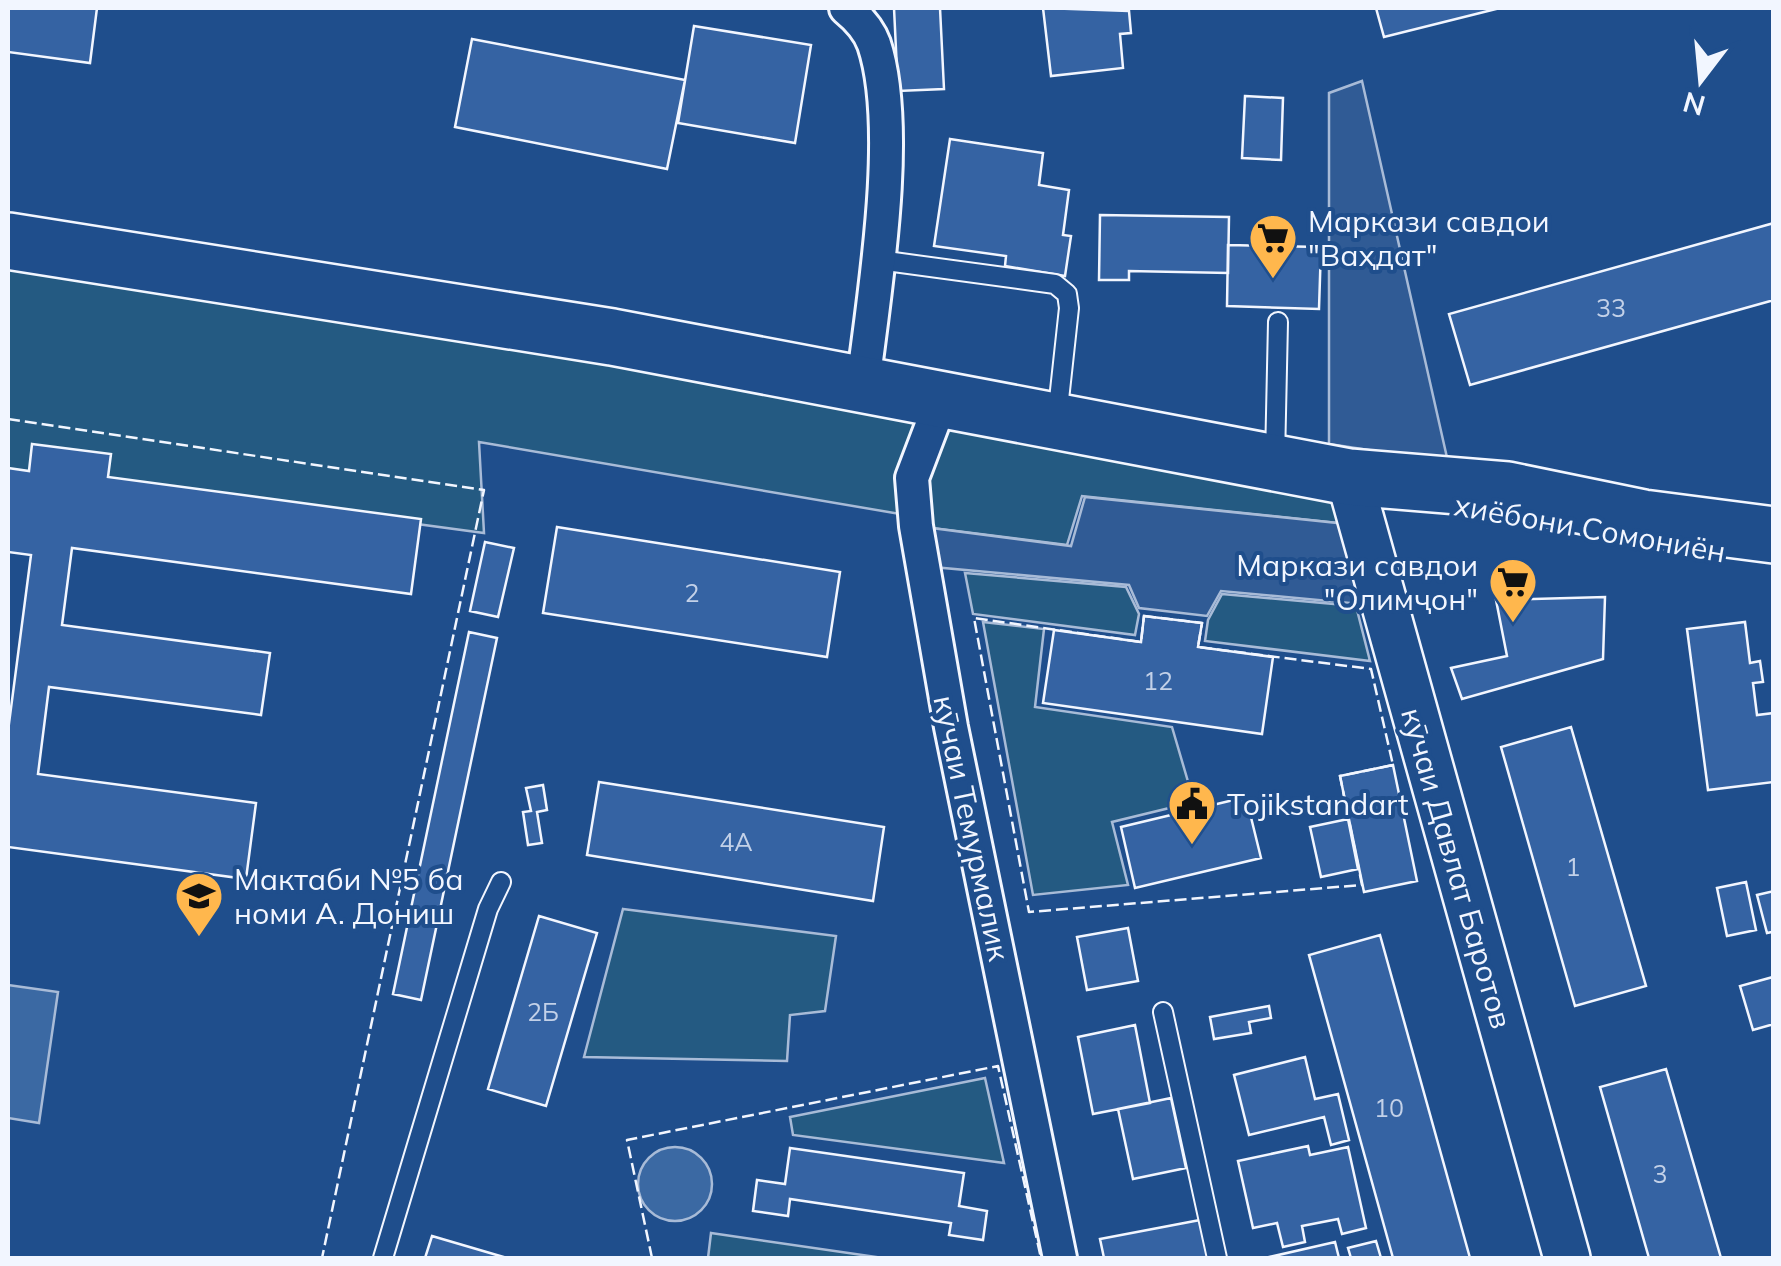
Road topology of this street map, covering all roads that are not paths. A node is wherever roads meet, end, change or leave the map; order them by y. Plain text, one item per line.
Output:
1 (846, 8) edge
2 (8, 241) edge
3 (878, 260) junction
4 (1278, 322) dead end
5 (863, 384) junction
6 (942, 400) junction
7 (1056, 424) junction
8 (1274, 464) junction
9 (1349, 477) junction
10 (1774, 535) edge
11 (1774, 559) edge
12 (502, 882) dead end
13 (1163, 1012) dead end
14 (383, 1258) edge
15 (1060, 1258) edge
16 (1217, 1258) edge
17 (1568, 1258) edge

1 - 3 street
2 - 5 highway
3 - 5 street
3 - 7 lane
4 - 8 lane
5 - 6 highway
6 - 7 highway
6 - 15 street, кӯчаи Темурмалик
7 - 8 highway
8 - 9 highway
9 - 10 highway
9 - 11 highway, хиёбони Сомониён
9 - 17 street, кӯчаи Давлат Баротов
12 - 14 lane
13 - 16 lane

